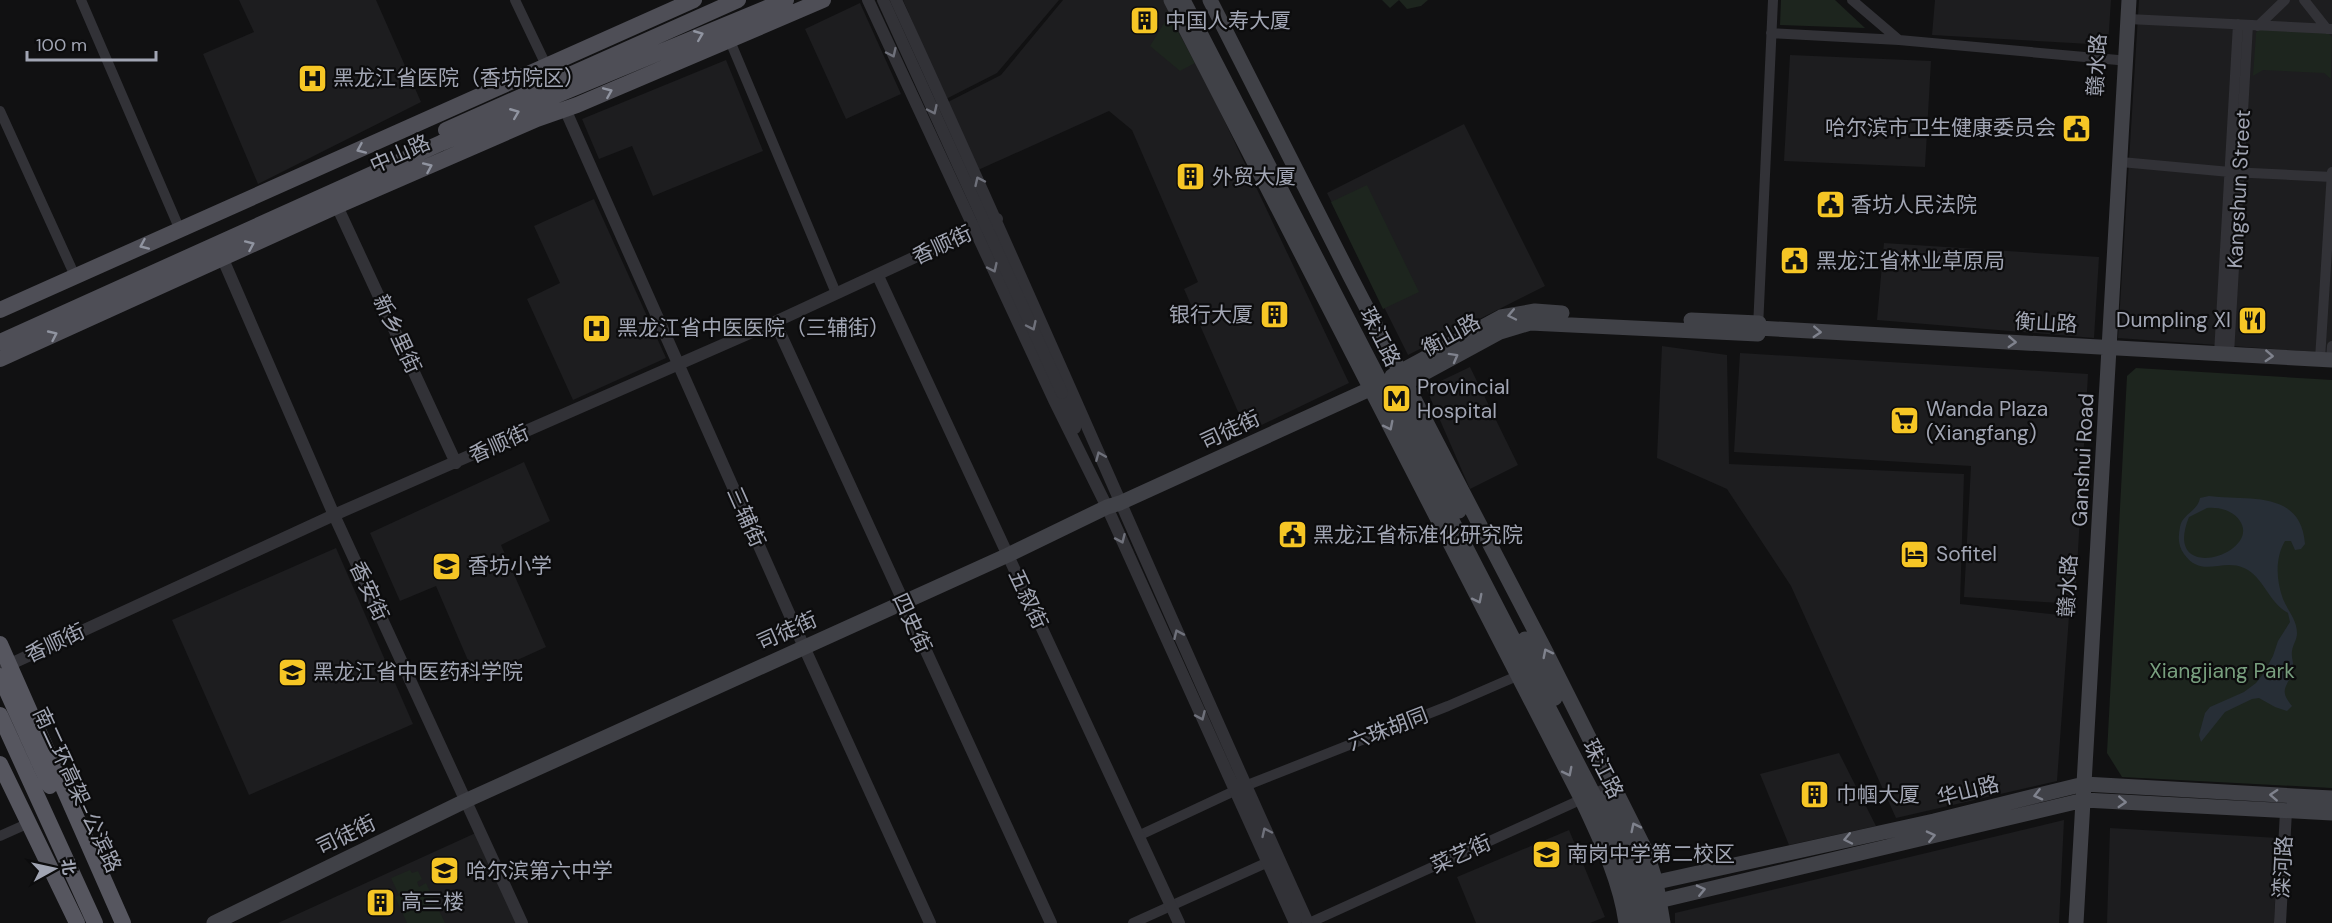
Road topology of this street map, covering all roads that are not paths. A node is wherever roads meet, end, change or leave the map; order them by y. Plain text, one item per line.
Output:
1 (81, 0) edge
2 (515, 0) edge
3 (694, 0) edge
4 (738, 0) edge
5 (786, 0) edge
6 (823, 0) edge
7 (868, 0) edge
8 (883, 0) edge
9 (896, 0) edge
10 (1171, 0) edge
11 (1184, 0) edge
12 (1201, 0) edge
13 (1210, 0) edge
14 (1773, 0) edge
15 (1852, 0) edge
16 (2121, 0) edge
17 (2129, 0) edge
18 (2285, 0) edge
19 (2304, 0) edge
20 (672, 9) junction
21 (706, 14) junction
22 (2128, 19) junction
23 (2248, 25) junction
24 (2330, 29) edge
25 (1772, 33) junction
26 (660, 34) junction
27 (730, 40) junction
28 (1899, 40) junction
29 (656, 52) junction
30 (693, 56) junction
31 (2118, 60) junction
32 (546, 65) junction
33 (569, 73) junction
34 (512, 91) junction
35 (568, 92) junction
36 (565, 109) junction
37 (0, 111) edge
38 (537, 119) junction
39 (2121, 162) junction
40 (2332, 172) edge
41 (2235, 173) junction
42 (2332, 177) edge
43 (338, 206) junction
44 (997, 219) junction
45 (180, 230) junction
46 (975, 230) junction
47 (222, 257) junction
48 (75, 276) junction
49 (878, 276) junction
50 (836, 293) junction
51 (0, 310) edge
52 (775, 322) junction
53 (1758, 328) junction
54 (0, 332) edge
55 (0, 342) edge
56 (2332, 346) edge
57 (2106, 347) junction
58 (2224, 354) junction
59 (0, 359) edge
60 (2328, 360) edge
61 (679, 365) junction
62 (1391, 383) junction
63 (456, 463) junction
64 (1099, 492) junction
65 (1114, 505) junction
66 (334, 515) junction
67 (1008, 555) junction
68 (902, 602) junction
69 (0, 644) edge
70 (804, 647) junction
71 (3, 670) edge
72 (1524, 673) junction
73 (0, 715) edge
74 (0, 742) edge
75 (0, 764) edge
76 (1240, 788) junction
77 (1598, 792) junction
78 (2081, 793) junction
79 (2332, 798) edge
80 (465, 801) junction
81 (2286, 811) junction
82 (2332, 813) edge
83 (29, 823) junction
84 (0, 836) edge
85 (1138, 836) junction
86 (1273, 860) junction
87 (1637, 887) junction
88 (1171, 906) junction
89 (1638, 908) edge
90 (76, 923) edge
91 (87, 923) edge
92 (95, 923) edge
93 (113, 923) edge
94 (123, 923) edge
95 (214, 923) edge
96 (522, 923) edge
97 (930, 923) edge
98 (1051, 923) edge
99 (1134, 923) edge
100 (1179, 923) edge
101 (1295, 923) edge
102 (1308, 923) edge
103 (1639, 923) edge
104 (1650, 923) edge
105 (1663, 923) edge
106 (2072, 923) edge
107 (2076, 923) edge
108 (2280, 923) edge

1 - 45 street
2 - 32 street
3 - 20 main road
4 - 21 main road
29 -> 5 main road
6 - 27 main road, 中山路
7 -> 46 street
8 -> 64 street, bridge
44 -> 9 street
10 - 62 main road, 珠江路
11 - 62 main road, 珠江路
12 - 62 main road, 珠江路
13 - 62 main road, 珠江路
14 - 25 street
15 - 28 street
16 - 31 main road, 赣水路
17 - 22 main road, Ganshui Road
18 - 23 street
19 - 24 street
20 - 21 main road
20 - 26 main road
20 - 32 main road
21 - 26 main road
22 - 23 street
22 - 39 main road, Ganshui Road
23 - 24 street
23 - 41 street, Kangshun Street
25 - 28 street
25 - 53 street
26 - 33 main road
27 - 30 main road, 中山路
27 - 50 street
28 - 31 street
29 - 30 main road
29 - 35 main road
36 -> 30 main road, 中山路
31 - 57 main road, 赣水路
32 - 34 main road
33 - 34 main road
33 - 34 main road
34 -> 45 main road, 中山路
34 - 54 main road, 中山路
35 - 38 main road
55 -> 35 main road, 中山路
36 - 38 main road, 中山路
36 - 61 street, 三辅街
37 - 48 street
43 -> 38 main road, 中山路
39 - 41 street
39 - 57 main road, Ganshui Road
40 - 42 street
41 - 42 street
41 - 58 street, Kangshun Street
42 - 60 street
47 -> 43 main road, 中山路
43 - 63 street, 新乡里街
44 - 46 street, 香顺街
65 -> 44 street
45 -> 48 main road, 中山路
46 - 49 street, 香顺街
46 -> 64 street
59 -> 47 main road, 中山路
47 - 66 street, 香安街
48 - 51 main road, 中山路
49 - 50 street, 香顺街
49 - 67 street, 五叙街
50 - 52 street, 香顺街
52 - 61 street, 香顺街
52 - 68 street, 四史街
53 -> 57 main road, 衡山路
53 - 62 main road, 衡山路
56 - 60 street
57 - 58 main road, 衡山路
57 - 78 main road, Ganshui Road
58 -> 60 main road, 衡山路
61 - 63 street, 香顺街
61 - 70 street, 三辅街
62 - 65 main road, 司徒街
62 -> 72 main road, 珠江路
77 -> 62 main road, 珠江路
63 - 66 street, 香顺街
64 - 65 street
65 - 67 main road, 司徒街
65 - 76 street
66 - 71 street, 香顺街
66 - 80 street, 香安街
67 - 68 main road, 司徒街
67 - 85 street, 五叙街
68 - 70 main road, 司徒街
68 - 98 street, 四史街
69 - 71 highway
70 - 80 main road, 司徒街
70 - 97 street, 三辅街
71 - 93 highway, 南二环高架-公滨路
71 - 94 highway
72 - 76 street, 六珠胡同
72 -> 77 main road, 珠江路
73 - 92 highway, 南二环高架-公滨路
74 - 91 highway
75 - 83 highway
76 - 85 street, 六珠胡同
76 - 86 street
77 - 87 main road, 珠江路
77 - 87 main road, 珠江路
77 - 102 street, 菜艺街
79 -> 78 main road, 华山路
78 -> 81 main road, 华山路
78 -> 87 main road, 华山路
89 -> 78 main road, 华山路
78 - 106 main road
78 - 107 main road, Ganshui Road
80 - 95 main road, 司徒街
80 - 96 street, 香安街
81 - 82 main road, 华山路
81 - 108 street, 滦河路
83 - 84 street
83 - 90 highway
85 - 88 street, 五叙街
86 - 88 street
86 - 101 street
86 - 102 street
87 - 89 main road, 珠江路
87 - 89 main road, 珠江路
88 - 99 street
88 - 100 street, 五叙街
89 - 103 main road, 珠江路
89 - 104 main road, 珠江路
89 - 105 main road, 珠江路

